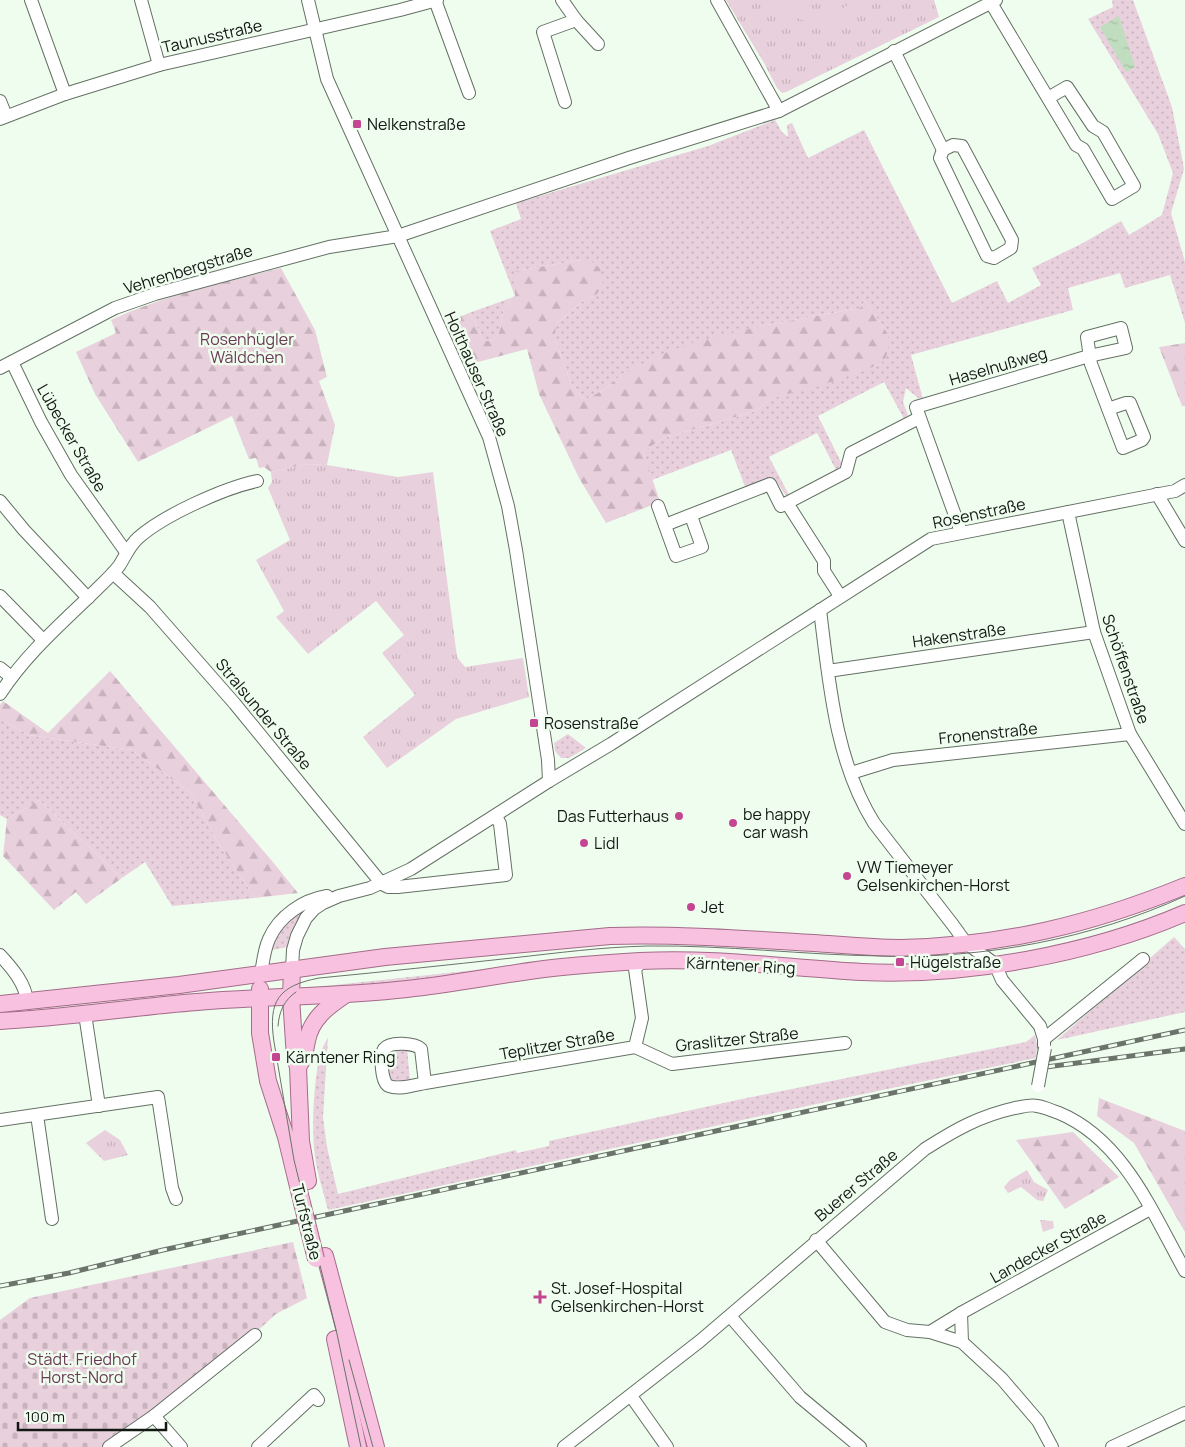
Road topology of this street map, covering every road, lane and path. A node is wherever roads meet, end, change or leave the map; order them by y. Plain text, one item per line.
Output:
1 (32, 0) edge
2 (142, 0) edge
3 (308, 0) edge
4 (436, 0) edge
5 (562, 0) edge
6 (717, 0) edge
7 (994, 1) edge
8 (576, 20) junction
9 (314, 29) junction
10 (598, 44) dead end
11 (894, 51) junction
12 (159, 66) junction
13 (469, 93) dead end
14 (65, 94) junction
15 (1048, 98) junction
16 (0, 101) edge
17 (565, 102) dead end
18 (779, 111) junction
19 (3, 117) edge
20 (943, 150) junction
21 (398, 236) junction
22 (12, 362) junction
23 (0, 368) edge
24 (1108, 409) dead end
25 (918, 413) junction
26 (257, 482) dead end
27 (1185, 485) edge
28 (1157, 494) junction
29 (0, 500) edge
30 (786, 503) junction
31 (658, 506) dead end
32 (1068, 512) junction
33 (691, 516) junction
34 (665, 525) junction
35 (961, 532) junction
36 (1185, 541) edge
37 (126, 552) junction
38 (114, 573) junction
39 (0, 596) edge
40 (840, 596) junction
41 (88, 598) junction
42 (820, 610) junction
43 (1094, 632) junction
44 (43, 640) junction
45 (0, 668) edge
46 (828, 671) junction
47 (11, 677) junction
48 (0, 694) edge
49 (1130, 734) junction
50 (851, 772) junction
51 (549, 781) junction
52 (496, 816) junction
53 (1185, 824) edge
54 (382, 884) junction
55 (1185, 886) edge
56 (339, 896) junction
57 (1185, 913) edge
58 (966, 944) junction
59 (0, 956) edge
60 (1143, 959) dead end
61 (642, 961) junction
62 (995, 964) junction
63 (292, 969) junction
64 (261, 974) junction
65 (345, 995) junction
66 (291, 997) junction
67 (260, 998) junction
68 (33, 1001) junction
69 (0, 1004) edge
70 (85, 1014) junction
71 (41, 1019) junction
72 (0, 1022) edge
73 (845, 1044) dead end
74 (1044, 1044) junction
75 (635, 1047) junction
76 (298, 1067) junction
77 (425, 1083) dead end
78 (1037, 1105) junction
79 (99, 1106) junction
80 (37, 1115) junction
81 (0, 1120) edge
82 (176, 1199) dead end
83 (307, 1202) junction
84 (1150, 1209) junction
85 (52, 1219) dead end
86 (816, 1240) junction
87 (1185, 1271) edge
88 (962, 1313) junction
89 (730, 1316) junction
90 (930, 1332) junction
91 (255, 1335) dead end
92 (962, 1342) junction
93 (344, 1353) junction
94 (631, 1396) junction
95 (318, 1400) dead end
96 (1185, 1413) edge
97 (154, 1416) junction
98 (374, 1439) edge
99 (356, 1442) edge
100 (109, 1447) edge
101 (182, 1447) edge
102 (258, 1447) edge
103 (564, 1447) edge
104 (667, 1447) edge
105 (860, 1447) edge
106 (1052, 1447) edge
107 (1112, 1447) edge

1 - 14 street
2 - 12 street
3 - 9 street, Holthauser Straße
4 - 9 street, Taunusstraße
4 - 13 street, Taunusstraße
5 - 8 street
6 - 18 street
7 - 11 street
7 - 15 street
8 - 10 street
8 - 17 street
9 - 12 street, Taunusstraße
9 - 21 street, Holthauser Straße
11 - 18 street
11 - 20 street
12 - 14 street, Taunusstraße
14 - 19 street, Taunusstraße
15 - 15 street
16 - 19 street
18 - 21 street
20 - 20 street
21 - 22 street, Vehrenbergstraße
21 - 51 street, Holthauser Straße
22 - 23 street, Vehrenbergstraße
22 - 37 street, Lübecker Straße
24 - 25 street, Haselnußweg
25 - 30 street, Haselnußweg
25 - 35 street
26 - 37 street
27 - 28 street, Rosenstraße
28 - 32 street, Rosenstraße
28 - 36 street
29 - 41 street
30 - 33 street
30 - 40 street
31 - 34 street
32 - 35 street, Rosenstraße
32 - 43 street, Schöffenstraße
33 - 34 street
33 - 34 street
35 - 40 street, Rosenstraße
37 - 38 street
38 - 41 street
38 - 54 street, Stralsunder Straße
39 - 44 street
40 - 42 street, Rosenstraße
41 - 44 street
42 - 46 street
42 - 51 street, Rosenstraße
43 - 46 street, Hakenstraße
43 - 49 street, Schöffenstraße
44 - 47 street
45 - 47 street
46 - 50 street
47 - 48 street
49 - 50 street, Fronenstraße
49 - 53 street, Schöffenstraße
50 - 58 street
51 - 52 street, Rosenstraße
52 - 54 street, Rosenstraße
52 - 54 street, Rosenstraße
54 - 56 street, Rosenstraße
55 - 58 main road, Kärntener Ring
56 - 63 street, Rosenstraße
56 - 64 street, Rosenstraße
57 - 62 main road, Kärntener Ring
58 - 62 street
58 - 63 main road, Kärntener Ring
59 - 68 street
60 - 74 street
61 - 62 main road, Kärntener Ring
61 - 65 main road, Kärntener Ring
61 - 75 street, Teplitzer Straße
62 - 74 street
63 - 64 main road, Kärntener Ring
63 - 66 main road
64 - 67 main road
64 - 68 main road, Kärntener Ring
65 - 66 main road, Kärntener Ring
65 - 76 main road
66 - 67 main road, Kärntener Ring
66 - 76 main road, Turfstraße
67 - 70 main road, Kärntener Ring
67 - 83 main road, Turfstraße
68 - 69 main road, Kärntener Ring
68 - 71 street
70 - 71 main road, Kärntener Ring
70 - 79 street
71 - 72 main road, Kärntener Ring
73 - 75 street, Graslitzer Straße
74 - 78 street, bridge
75 - 77 street, Teplitzer Straße
76 - 83 main road, Turfstraße
78 - 84 street
78 - 86 street, Buerer Straße
79 - 80 street
79 - 82 street
80 - 81 street
80 - 85 street
83 - 93 main road, Turfstraße, bridge
84 - 87 street
84 - 88 street, Landecker Straße
86 - 89 street, Buerer Straße
86 - 90 street
88 - 90 street, Landecker Straße
88 - 92 street
89 - 94 street, Buerer Straße
89 - 105 street
90 - 92 street
91 - 97 street
92 - 106 street
93 - 98 main road, Turfstraße
93 - 99 main road, Turfstraße
94 - 103 street, Buerer Straße
94 - 104 street
95 - 102 street
96 - 107 street
97 - 100 street
97 - 101 street

